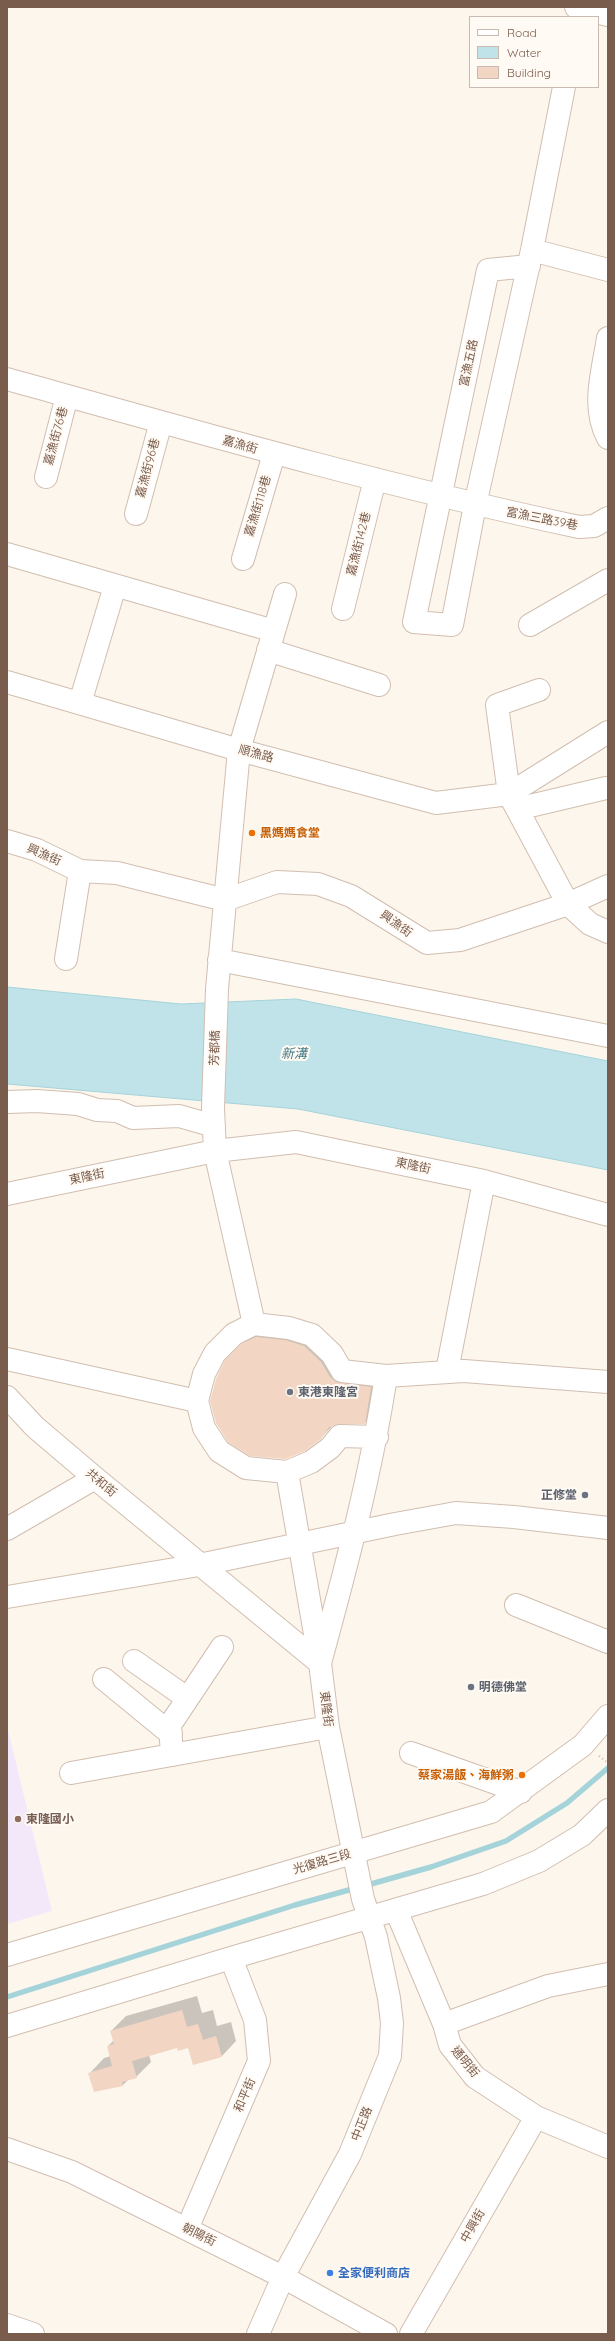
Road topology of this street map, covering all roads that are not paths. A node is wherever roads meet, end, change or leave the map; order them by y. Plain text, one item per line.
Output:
1 (578, 10) edge
2 (608, 15) edge
3 (564, 88) edge
4 (530, 258) junction
5 (608, 270) edge
6 (608, 338) edge
7 (7, 379) edge
8 (67, 396) junction
9 (161, 422) junction
10 (605, 425) edge
11 (274, 454) junction
12 (46, 477) dead end
13 (375, 479) junction
14 (440, 496) junction
15 (475, 505) junction
16 (136, 514) dead end
17 (608, 518) edge
18 (7, 554) edge
19 (243, 559) dead end
20 (608, 580) edge
21 (115, 586) junction
22 (285, 594) dead end
23 (343, 609) dead end
24 (530, 626) dead end
25 (271, 640) junction
26 (7, 682) edge
27 (379, 685) dead end
28 (539, 690) dead end
29 (80, 703) junction
30 (608, 732) edge
31 (239, 750) junction
32 (606, 788) dead end
33 (512, 801) junction
34 (7, 841) edge
35 (80, 870) junction
36 (608, 886) edge
37 (225, 900) junction
38 (568, 904) junction
39 (608, 932) edge
40 (66, 959) dead end
41 (219, 960) junction
42 (608, 1036) edge
43 (7, 1102) edge
44 (214, 1117) junction
45 (215, 1151) junction
46 (484, 1181) junction
47 (7, 1194) edge
48 (608, 1215) edge
49 (254, 1324) junction
50 (7, 1360) edge
51 (447, 1371) junction
52 (386, 1376) junction
53 (608, 1382) edge
54 (7, 1397) edge
55 (197, 1401) junction
56 (377, 1437) junction
57 (287, 1472) junction
58 (94, 1478) junction
59 (7, 1528) edge
60 (608, 1528) edge
61 (356, 1532) junction
62 (301, 1543) junction
63 (199, 1565) junction
64 (7, 1597) edge
65 (516, 1605) dead end
66 (608, 1642) edge
67 (222, 1647) dead end
68 (134, 1661) dead end
69 (320, 1663) junction
70 (104, 1679) dead end
71 (187, 1698) junction
72 (608, 1716) edge
73 (328, 1727) junction
74 (171, 1744) junction
75 (410, 1754) dead end
76 (71, 1773) dead end
77 (521, 1792) junction
78 (608, 1810) edge
79 (356, 1863) junction
80 (366, 1909) junction
81 (396, 1910) junction
82 (7, 1955) edge
83 (231, 1958) junction
84 (608, 1974) edge
85 (444, 2024) junction
86 (7, 2026) edge
87 (536, 2117) junction
88 (608, 2147) edge
89 (7, 2149) edge
90 (187, 2229) junction
91 (284, 2277) junction
92 (7, 2325) edge
93 (33, 2334) edge
94 (258, 2334) edge
95 (386, 2334) edge
96 (411, 2334) edge

1 - 2 street
3 - 4 street
4 - 5 street
4 - 14 street, 富漁五路
4 - 15 street
6 - 10 street
7 - 8 street, 嘉漁街
8 - 9 street, 嘉漁街
8 - 12 street, 嘉漁街76巷
9 - 11 street, 嘉漁街
9 - 16 street, 嘉漁街96巷
11 - 13 street, 嘉漁街
11 - 19 street, 嘉漁街118巷
13 - 14 street, 嘉漁街
13 - 23 street, 嘉漁街142巷
14 - 15 street, 嘉漁街
14 - 15 street
15 - 17 street, 富漁三路39巷
18 - 21 street
20 - 24 street
21 - 25 street
21 - 29 street
22 - 25 street
25 - 27 street
25 - 31 street
26 - 29 street, 順漁路
28 - 33 street
29 - 31 street, 順漁路
30 - 33 street
31 - 33 street, 順漁路
31 - 37 street
32 - 33 street, 順漁路
33 - 38 street
34 - 35 street, 興漁街
35 - 37 street
35 - 40 street
36 - 38 street, 興漁街
37 - 38 street, 興漁街
37 - 41 street
38 - 39 street
41 - 42 street
41 - 44 street, 芳都橋
43 - 44 street
44 - 45 street, 芳都橋
45 - 46 street, 東隆街
45 - 47 street, 東隆街
45 - 49 street
46 - 48 street, 東隆街
46 - 51 street
49 - 52 street
49 - 55 street
50 - 55 street
51 - 52 street
51 - 53 street
52 - 56 street
54 - 58 street, 共和街
55 - 57 street
56 - 57 street
56 - 61 street
57 - 62 street, 東隆街
58 - 59 street
58 - 63 street, 共和街
60 - 61 street
61 - 62 street
61 - 69 street
62 - 63 street
62 - 69 street, 東隆街
63 - 64 street
63 - 69 street, 共和街
65 - 66 street
67 - 71 street
68 - 71 street
69 - 73 street, 東隆街
70 - 74 street
71 - 74 street
72 - 77 street, 光復路三段
73 - 74 street
73 - 79 street, 東隆街
74 - 76 street
75 - 77 street
77 - 79 street, 光復路三段
78 - 81 street
79 - 80 street, 東隆街
79 - 82 street, 光復路三段
80 - 81 street
80 - 83 street
80 - 91 street, 中正路
81 - 85 street, 通明街
83 - 86 street
83 - 90 street, 和平街
84 - 85 street
85 - 87 street, 通明街
87 - 88 street, 通明街
87 - 96 street, 中興街
89 - 90 street, 朝陽街
90 - 91 street, 朝陽街
91 - 94 street, 中正路
91 - 95 street, 朝陽街
92 - 93 street

